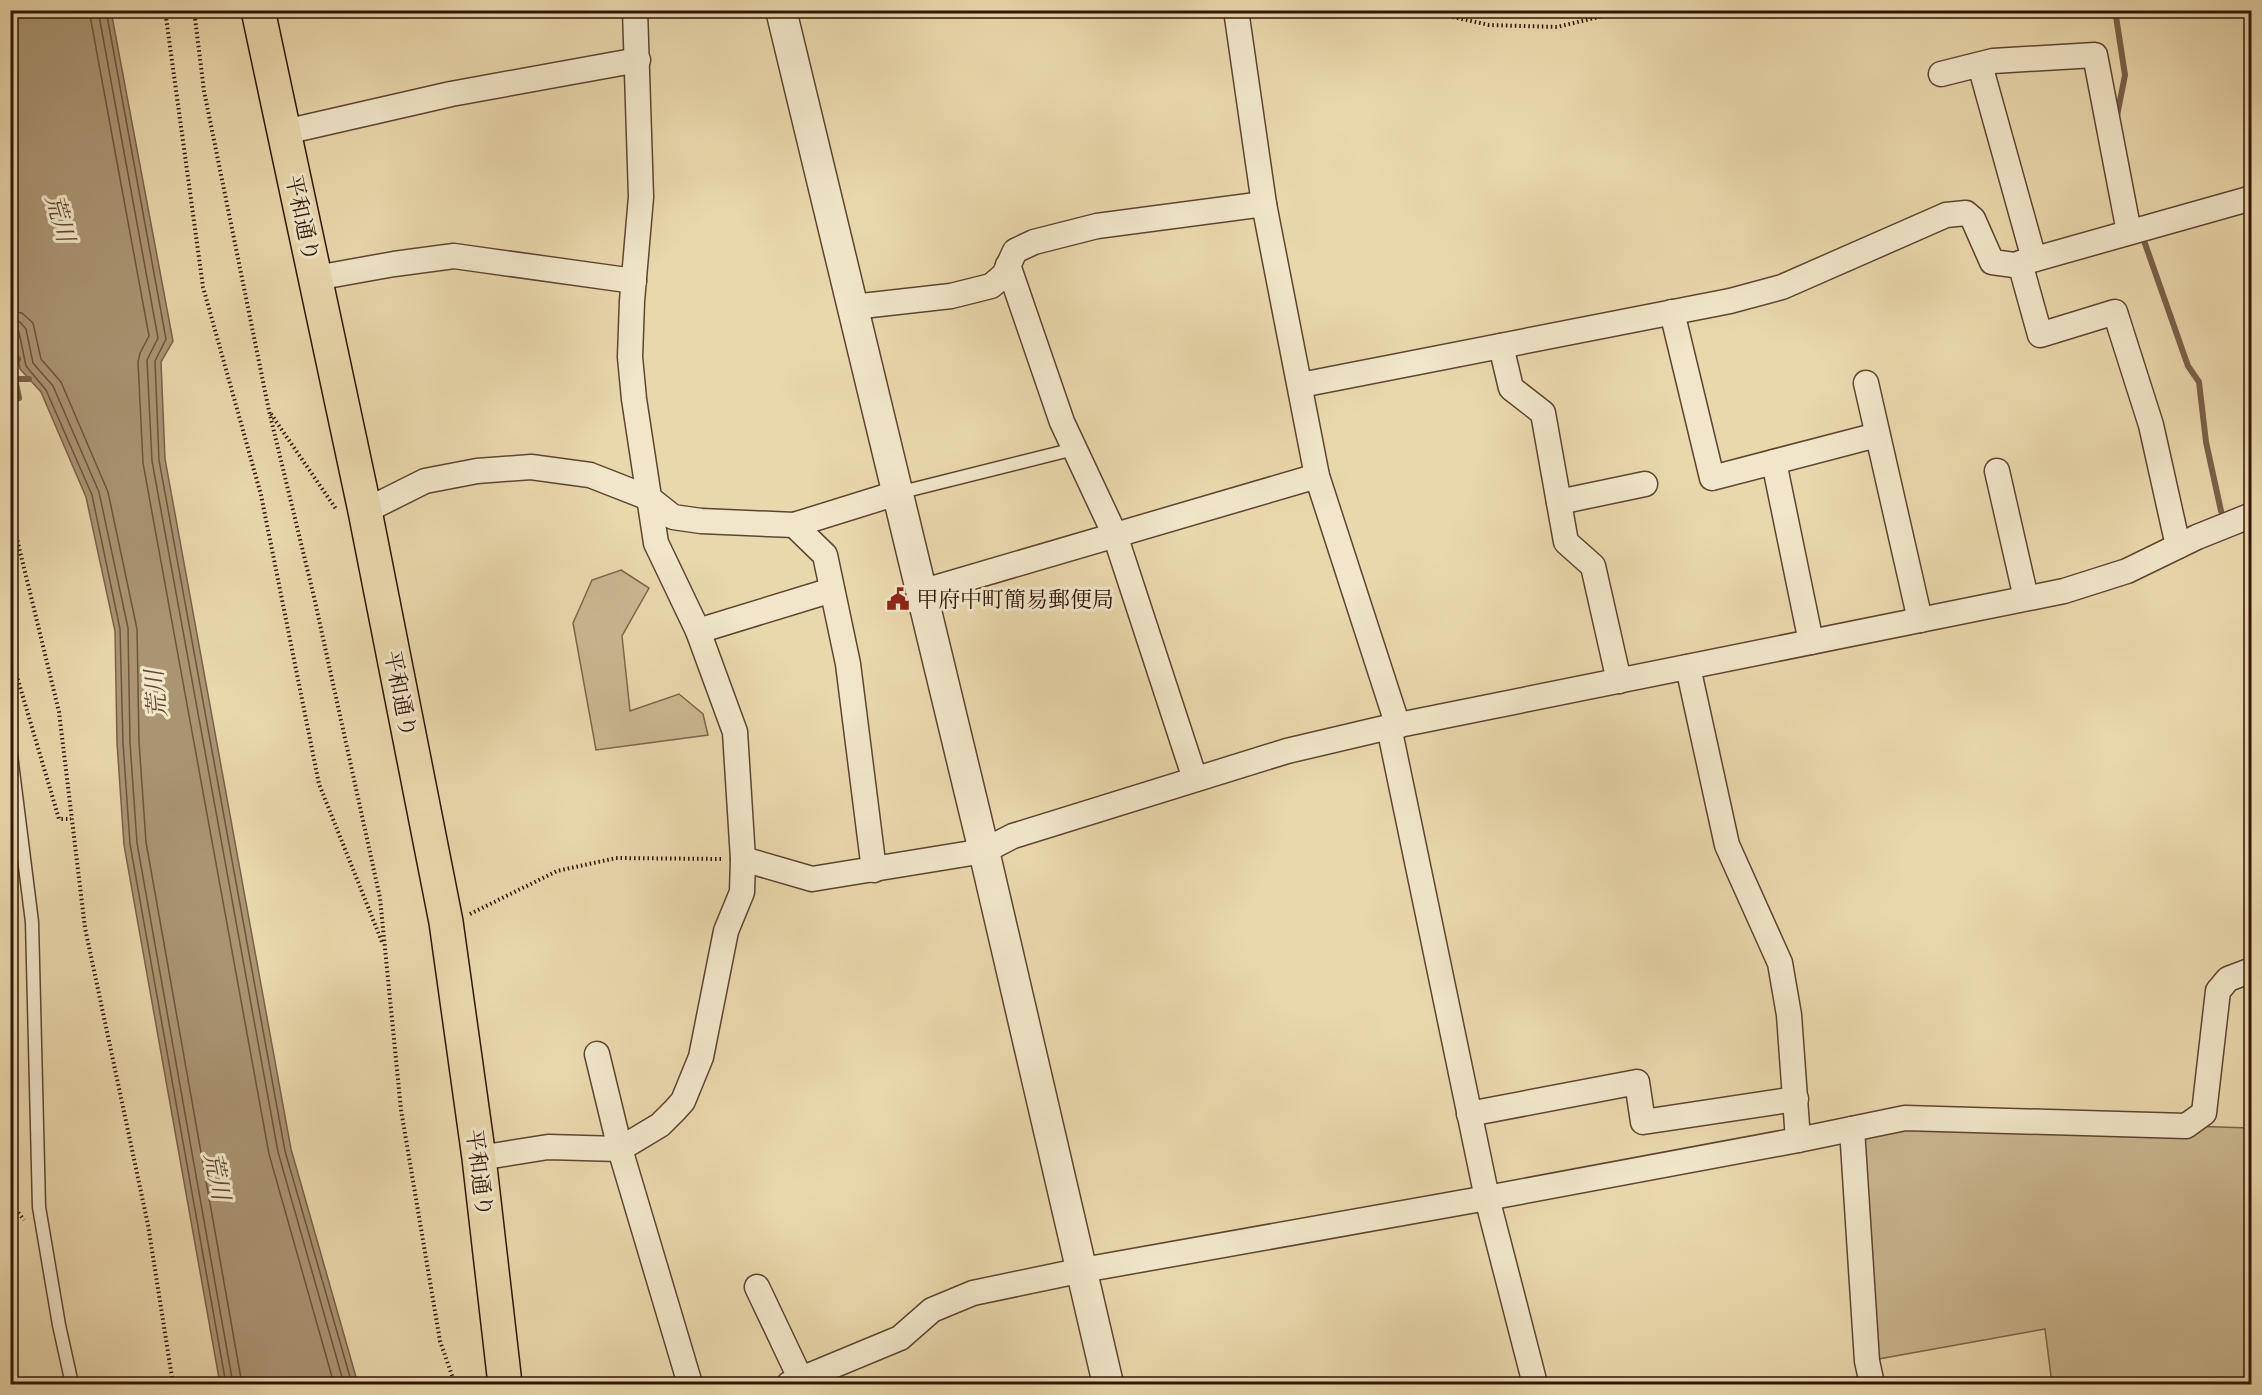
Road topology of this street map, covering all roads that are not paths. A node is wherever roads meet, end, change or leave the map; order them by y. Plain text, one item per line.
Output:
1 (258, 10) edge
2 (634, 10) edge
3 (781, 10) edge
4 (1236, 10) edge
5 (638, 60) junction
6 (1980, 65) junction
7 (1941, 74) dead end
8 (285, 132) junction
9 (2252, 198) edge
10 (1264, 204) junction
11 (2129, 232) junction
12 (2027, 261) junction
13 (1008, 266) junction
14 (316, 278) junction
15 (634, 281) junction
16 (852, 307) junction
17 (1672, 312) junction
18 (1502, 346) junction
19 (1866, 384) dead end
20 (1301, 385) junction
21 (1877, 435) junction
22 (1074, 449) junction
23 (1774, 462) junction
24 (1997, 471) dead end
25 (1317, 476) junction
26 (1645, 484) dead end
27 (897, 494) junction
28 (649, 498) junction
29 (1559, 502) junction
30 (365, 511) junction
31 (2252, 515) edge
32 (794, 525) junction
33 (1115, 535) junction
34 (2178, 546) junction
35 (832, 590) junction
36 (921, 592) junction
37 (2026, 598) junction
38 (1920, 620) junction
39 (698, 631) junction
40 (1811, 642) junction
41 (1688, 667) junction
42 (1619, 681) junction
43 (1394, 726) junction
44 (10, 747) edge
45 (1195, 778) junction
46 (984, 851) junction
47 (743, 860) junction
48 (874, 870) junction
49 (2252, 970) edge
50 (597, 1054) dead end
51 (1796, 1100) junction
52 (1469, 1114) junction
53 (1852, 1129) junction
54 (1798, 1140) junction
55 (620, 1149) junction
56 (479, 1158) junction
57 (1487, 1198) junction
58 (1083, 1270) junction
59 (757, 1287) dead end
60 (797, 1383) edge
61 (72, 1384) edge
62 (505, 1384) edge
63 (690, 1384) edge
64 (1108, 1384) edge
65 (1535, 1384) edge
66 (1872, 1384) edge

1 - 8 highway, 平和通り
2 - 5 street
3 - 16 street
4 - 10 street
5 - 8 street
5 - 15 street
6 - 7 street
6 - 11 street
6 - 12 street
8 - 14 highway, 平和通り
9 - 11 street
10 - 13 street
10 - 20 street
11 - 12 street
12 - 17 street
12 - 34 street
13 - 16 street
13 - 22 street
14 - 15 street
14 - 30 highway, 平和通り
15 - 28 street
16 - 27 street
17 - 18 street
17 - 23 street
18 - 20 street
18 - 29 street
19 - 21 street
20 - 25 street
21 - 23 street
21 - 38 street
22 - 27 lane
22 - 33 street
23 - 40 street
24 - 37 street
25 - 33 street
25 - 43 street
26 - 29 street
27 - 32 street
27 - 36 street
28 - 30 street
28 - 32 street
28 - 39 street
29 - 42 street
30 - 56 highway, 平和通り
31 - 34 street
32 - 35 street
33 - 36 street
33 - 45 street
34 - 37 street
35 - 39 street
35 - 48 street
36 - 46 street
37 - 38 street
38 - 40 street
39 - 47 street
40 - 41 street
41 - 42 street
41 - 51 street
42 - 43 street
43 - 45 street
43 - 52 street
44 - 61 lane
45 - 46 street
46 - 48 street
46 - 58 street
47 - 48 street
47 - 55 street
49 - 53 street
50 - 55 street
51 - 52 street
51 - 54 street
52 - 57 street
53 - 54 street
53 - 66 street
54 - 57 street
55 - 56 street
55 - 63 street
56 - 62 highway, 平和通り
57 - 58 street
57 - 65 street
58 - 60 street
58 - 64 street
59 - 60 street

